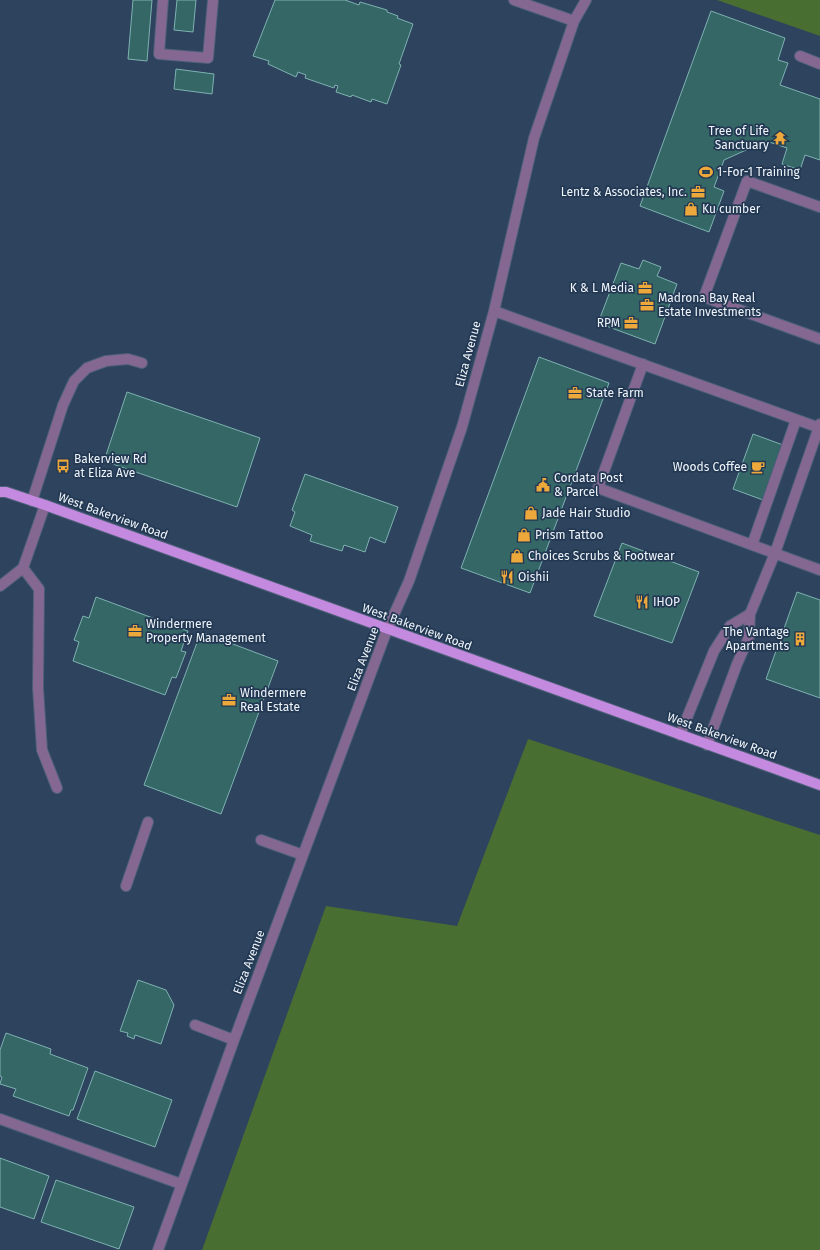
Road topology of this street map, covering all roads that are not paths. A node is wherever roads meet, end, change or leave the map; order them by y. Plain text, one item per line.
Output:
1 (163, 0) edge
2 (213, 0) edge
3 (514, 0) edge
4 (586, 0) edge
5 (574, 21) junction
6 (800, 56) dead end
7 (820, 64) edge
8 (820, 207) edge
9 (494, 311) junction
10 (820, 339) edge
11 (142, 363) dead end
12 (643, 364) junction
13 (796, 420) junction
14 (819, 427) edge
15 (2, 490) edge
16 (32, 501) junction
17 (45, 505) junction
18 (752, 545) junction
19 (775, 553) junction
20 (23, 568) junction
21 (820, 570) edge
22 (0, 586) edge
23 (750, 614) junction
24 (388, 630) junction
25 (680, 735) junction
26 (707, 745) junction
27 (820, 785) edge
28 (57, 788) dead end
29 (148, 822) dead end
30 (261, 840) dead end
31 (303, 855) junction
32 (126, 886) dead end
33 (195, 1025) dead end
34 (234, 1040) junction
35 (0, 1119) edge
36 (181, 1184) junction
37 (158, 1250) edge

1 - 2 street
3 - 5 street
4 - 5 street, Eliza Avenue
5 - 9 street, Eliza Avenue
6 - 7 street
8 - 10 street
9 - 12 street
9 - 24 street, Eliza Avenue
11 - 16 street
12 - 13 street
12 - 18 street
13 - 14 street
13 - 18 street
14 - 19 street
15 - 16 main road, West Bakerview Road
16 - 17 main road, West Bakerview Road
17 - 20 street
17 - 24 main road, West Bakerview Road
18 - 19 street
19 - 21 street
19 - 23 street
20 - 22 street
20 - 28 street
23 - 25 street
23 - 26 street
24 - 25 main road, West Bakerview Road
24 - 31 street, Eliza Avenue
25 - 26 main road, West Bakerview Road
26 - 27 main road, West Bakerview Road
29 - 32 street
30 - 31 street
31 - 34 street, Eliza Avenue
33 - 34 street
34 - 36 street, Eliza Avenue
35 - 36 street
36 - 37 street, Eliza Avenue

